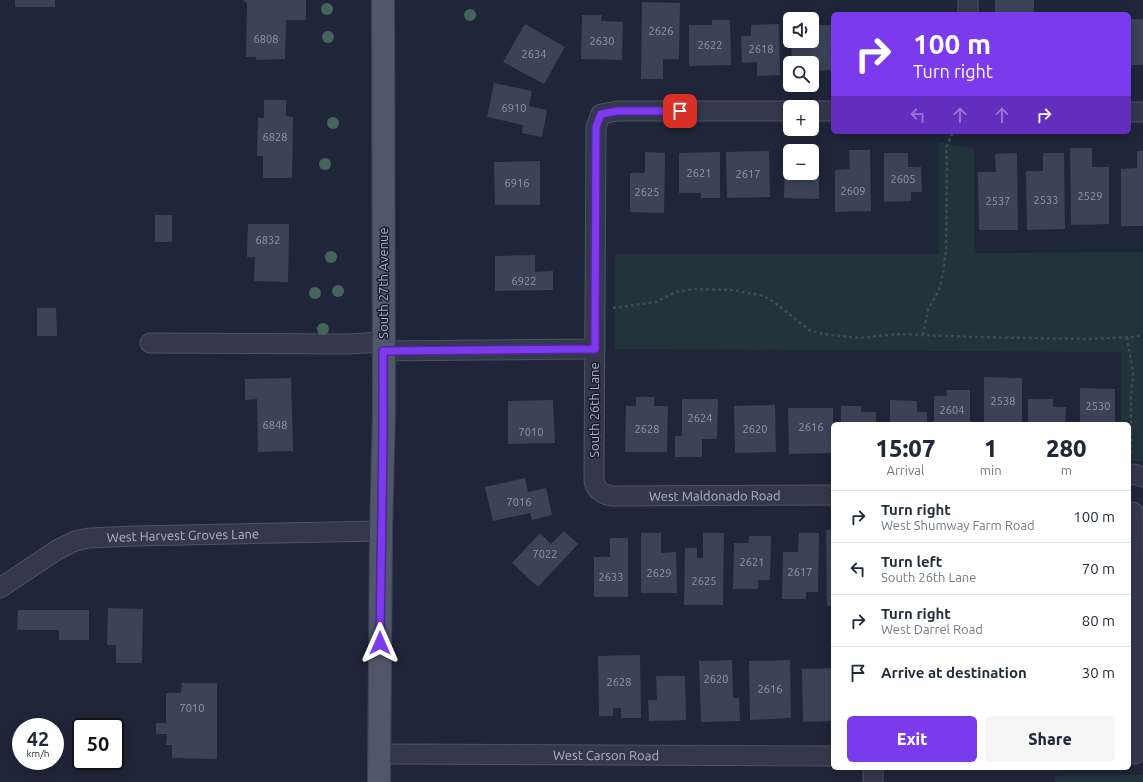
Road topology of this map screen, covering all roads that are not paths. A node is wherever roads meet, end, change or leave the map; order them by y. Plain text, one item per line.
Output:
1 (383, 0) edge
2 (968, 0) edge
3 (968, 12) edge
4 (783, 111) edge
5 (819, 111) edge
6 (831, 111) edge
7 (1131, 112) edge
8 (1143, 112) edge
9 (150, 343) dead end
10 (383, 346) junction
11 (595, 349) junction
12 (597, 489) joint
13 (831, 495) edge
14 (1135, 511) edge
15 (381, 531) junction
16 (0, 588) edge
17 (380, 754) junction
18 (1136, 754) edge
19 (831, 756) edge
20 (874, 770) edge
21 (379, 782) edge
22 (873, 782) edge

1 - 10 main road, South 27th Avenue
2 - 3 street
4 - 11 street, South 26th Lane
5 - 6 street
7 - 8 street
9 - 10 street
10 - 11 street
10 - 15 main road, South 27th Avenue
11 - 12 street, South 26th Lane
12 - 13 street, West Maldonado Road
14 - 18 street
15 - 16 street, West Harvest Groves Lane
15 - 17 main road, South 27th Avenue
17 - 19 street, West Carson Road
17 - 21 main road, South 27th Avenue
20 - 22 street

